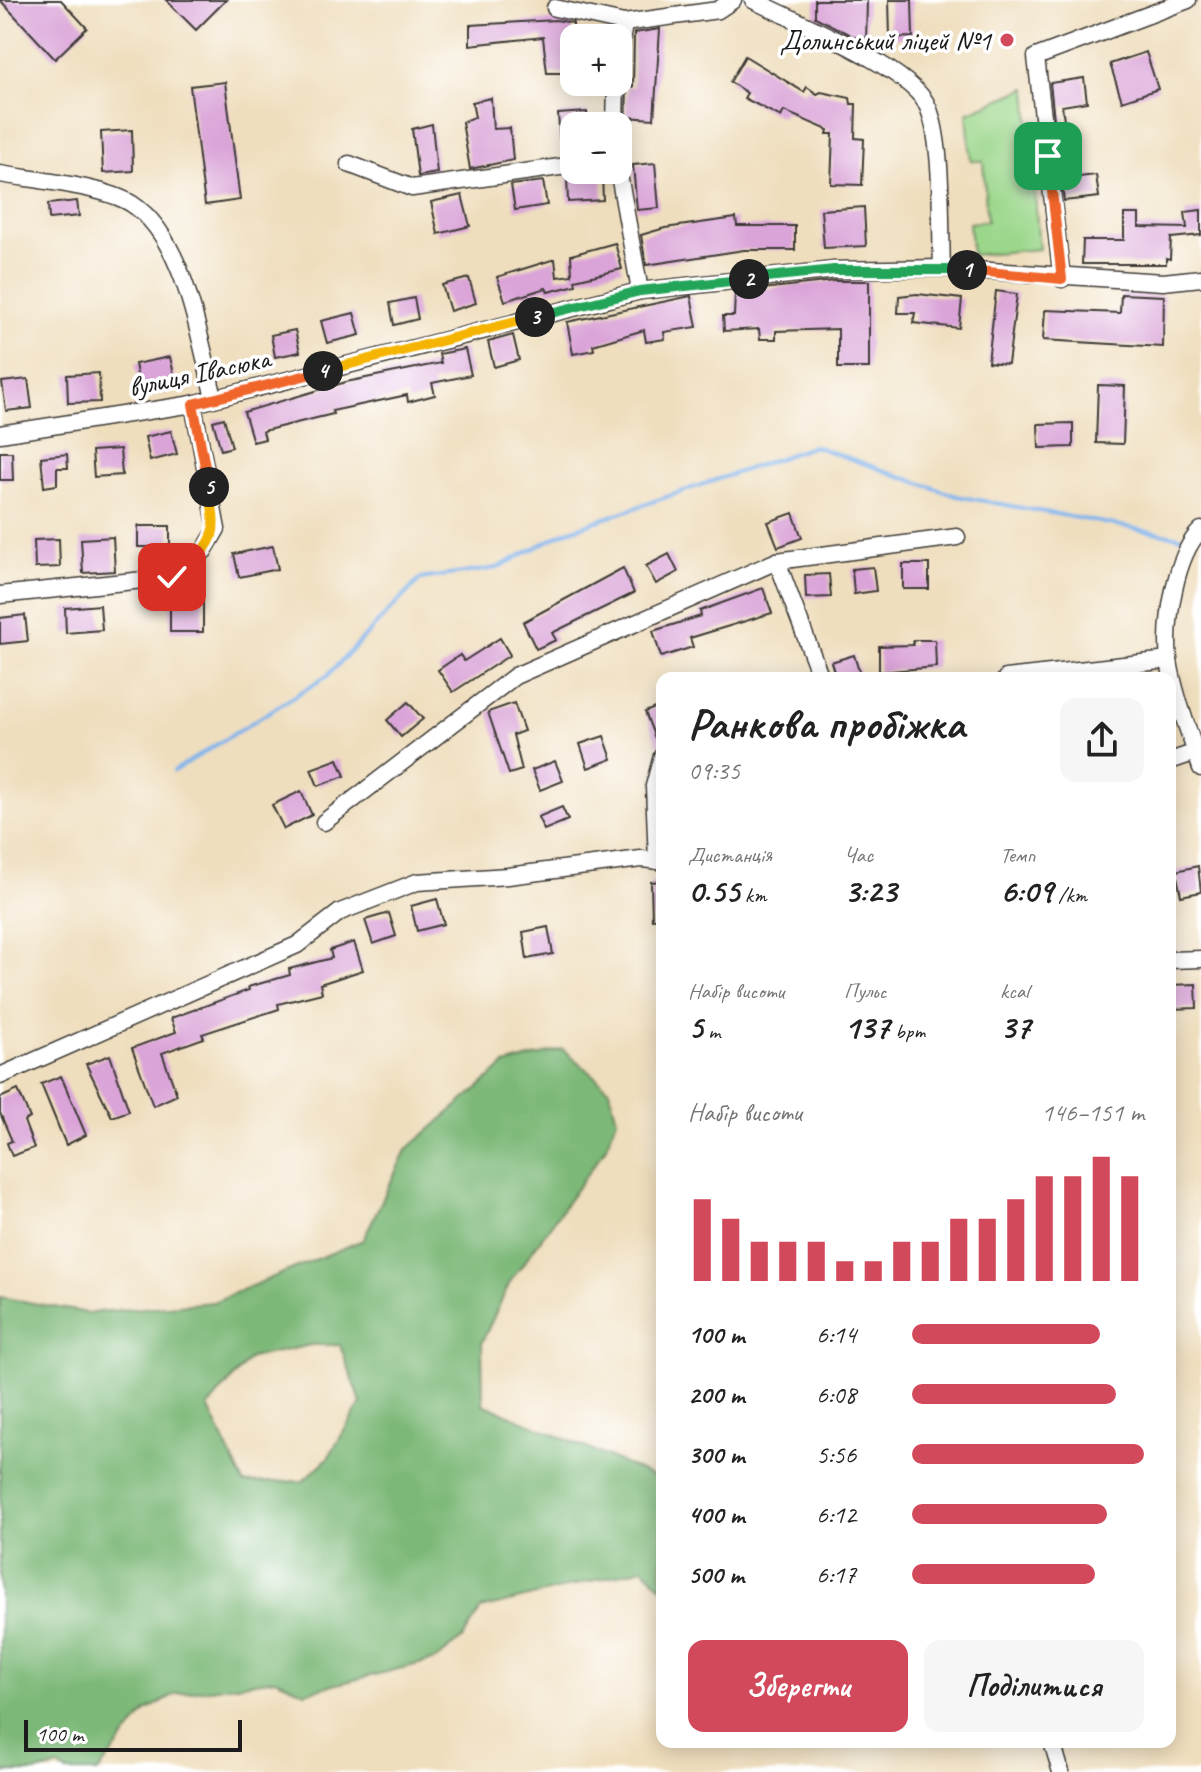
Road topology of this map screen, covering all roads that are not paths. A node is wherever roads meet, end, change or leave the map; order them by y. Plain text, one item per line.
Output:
1 (733, 0) edge
2 (753, 0) edge
3 (1188, 0) edge
4 (555, 8) dead end
5 (624, 23) joint
6 (349, 164) dead end
7 (560, 167) edge
8 (0, 174) edge
9 (621, 184) edge
10 (942, 268) junction
11 (1201, 278) edge
12 (1062, 279) junction
13 (640, 291) junction
14 (214, 398) junction
15 (193, 404) junction
16 (0, 434) edge
17 (1201, 530) edge
18 (957, 537) dead end
19 (777, 561) junction
20 (0, 595) edge
21 (1169, 660) junction
22 (819, 672) edge
23 (1060, 672) edge
24 (1172, 672) edge
25 (1176, 684) edge
26 (1198, 760) edge
27 (1176, 761) edge
28 (656, 778) edge
29 (656, 816) edge
30 (324, 822) dead end
31 (656, 861) edge
32 (1201, 959) edge
33 (1176, 960) edge
34 (0, 1076) edge
35 (1054, 1748) edge
36 (1061, 1772) edge

1 - 5 street
2 - 10 street
3 - 12 street
4 - 5 street
6 - 7 street
8 - 14 street
9 - 13 street
10 - 12 street, вулиця Івасюка
10 - 13 street, вулиця Івасюка
11 - 12 street, вулиця Івасюка
13 - 14 street, вулиця Івасюка
14 - 15 street, вулиця Івасюка
15 - 16 street, вулиця Івасюка
15 - 20 street
17 - 21 street
18 - 19 street
19 - 22 street
19 - 30 street
21 - 23 street
21 - 24 street
25 - 26 street
26 - 27 street
28 - 29 street
31 - 34 street
32 - 33 street
35 - 36 street

